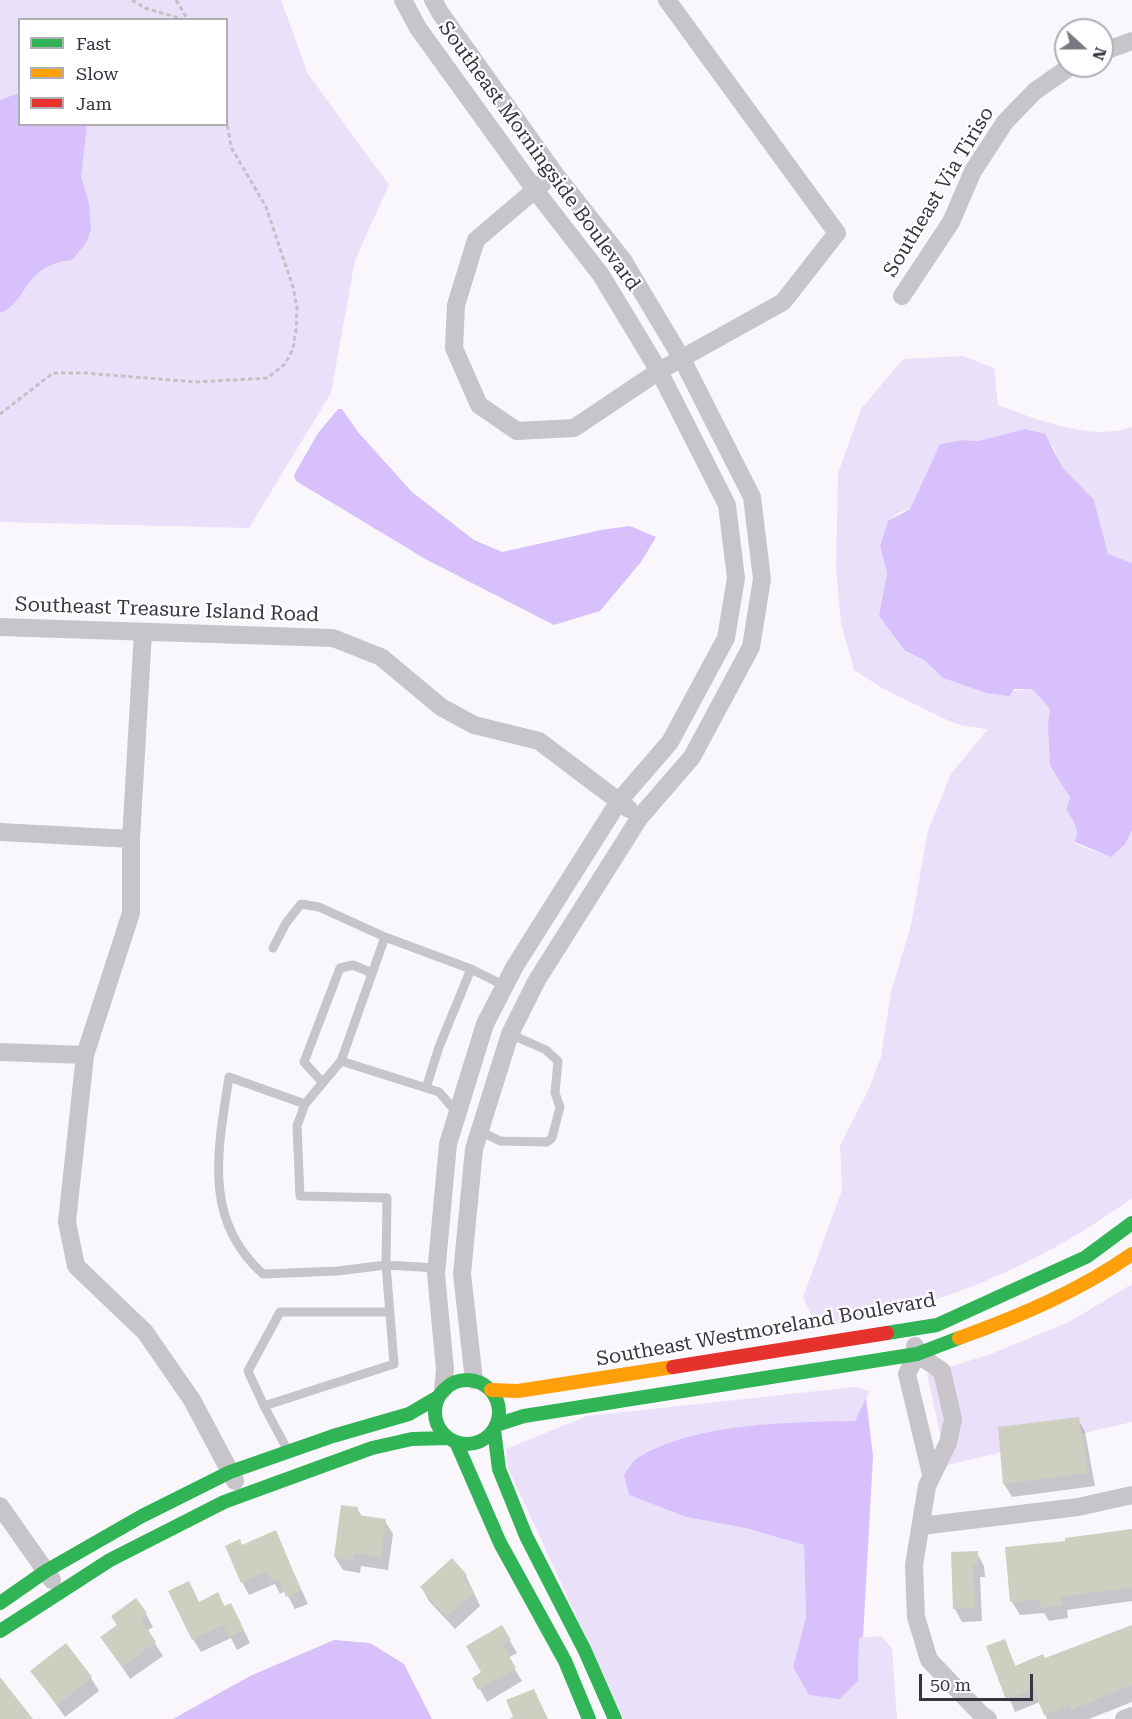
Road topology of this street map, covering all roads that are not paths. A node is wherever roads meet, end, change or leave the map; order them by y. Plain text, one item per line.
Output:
1 (403, 0) edge
2 (667, 0) edge
3 (437, 7) edge
4 (418, 28) junction
5 (1132, 41) edge
6 (1114, 48) edge
7 (1054, 78) edge
8 (555, 174) junction
9 (535, 190) junction
10 (902, 296) dead end
11 (682, 359) junction
12 (659, 371) junction
13 (0, 627) edge
14 (143, 632) junction
15 (726, 638) junction
16 (751, 647) junction
17 (619, 801) junction
18 (640, 817) junction
19 (0, 832) edge
20 (131, 839) junction
21 (385, 937) junction
22 (273, 948) dead end
23 (471, 969) junction
24 (372, 973) junction
25 (505, 986) junction
26 (528, 999) junction
27 (510, 1034) junction
28 (0, 1052) edge
29 (85, 1055) junction
30 (341, 1061) junction
31 (323, 1083) junction
32 (426, 1088) junction
33 (305, 1104) junction
34 (458, 1114) junction
35 (480, 1131) junction
36 (1132, 1223) edge
37 (1132, 1254) edge
38 (386, 1265) junction
39 (437, 1268) junction
40 (463, 1268) junction
41 (389, 1312) junction
42 (911, 1330) junction
43 (917, 1354) junction
44 (474, 1380) junction
45 (491, 1390) junction
46 (440, 1394) junction
47 (264, 1406) junction
48 (495, 1428) junction
49 (452, 1440) junction
50 (288, 1451) junction
51 (230, 1472) junction
52 (932, 1474) junction
53 (241, 1493) junction
54 (1132, 1495) edge
55 (0, 1506) edge
56 (921, 1526) junction
57 (46, 1571) junction
58 (59, 1589) junction
59 (0, 1603) edge
60 (0, 1631) edge
61 (585, 1651) junction
62 (565, 1661) junction
63 (1132, 1716) edge
64 (589, 1719) edge
65 (615, 1719) edge
66 (988, 1719) edge
67 (1124, 1719) edge

1 - 4 street, Southeast Morningside Boulevard
2 - 11 street
3 - 4 street
3 - 8 street, Southeast Morningside Boulevard
4 - 9 street, Southeast Morningside Boulevard
5 - 6 street
7 - 10 street, Southeast Via Tiriso
8 - 9 street
8 - 11 street, Southeast Morningside Boulevard
9 - 12 street, Southeast Morningside Boulevard
9 - 12 street
11 - 12 street
11 - 16 street, Southeast Morningside Boulevard
12 - 15 street, Southeast Morningside Boulevard
13 - 14 street, Southeast Treasure Island Road
14 - 17 street, Southeast Treasure Island Road
14 - 20 street
15 - 16 street
15 - 17 street, Southeast Morningside Boulevard
16 - 18 street, Southeast Morningside Boulevard
17 - 18 street, Southeast Treasure Island Road
17 - 25 street, Southeast Morningside Boulevard
18 - 26 street, Southeast Morningside Boulevard
19 - 20 street
20 - 29 street
21 - 22 lane
21 - 23 lane
21 - 24 lane
23 - 25 lane
23 - 32 lane
24 - 30 lane
24 - 31 lane
25 - 26 street
25 - 34 street, Southeast Morningside Boulevard
26 - 27 street, Southeast Morningside Boulevard
27 - 35 street, Southeast Morningside Boulevard
27 - 35 lane
28 - 29 street
29 - 51 street
30 - 31 lane
30 - 32 lane
31 - 33 lane
32 - 34 lane
33 - 38 lane
33 - 38 lane
34 - 35 street
34 - 39 street, Southeast Morningside Boulevard
35 - 40 street, Southeast Morningside Boulevard
36 - 42 street, Southeast Westmoreland Boulevard
37 - 43 street
38 - 39 lane
38 - 41 lane
39 - 40 street
39 - 46 street, Southeast Morningside Boulevard
40 - 44 street, Southeast Morningside Boulevard
41 - 47 lane
41 - 47 lane
42 - 43 street
42 - 45 street, Southeast Westmoreland Boulevard
43 - 48 street
43 - 52 street
43 - 52 street
44 - 45 street
44 - 46 street
45 - 48 street
46 - 49 street
46 - 50 street
47 - 50 lane
48 - 49 street
48 - 61 street
49 - 53 street
49 - 62 street
50 - 51 street
51 - 53 street
51 - 57 street
52 - 56 street
53 - 58 street
54 - 56 street
55 - 57 street
56 - 66 street
57 - 58 street
57 - 59 street
58 - 60 street
61 - 62 street
61 - 65 street
62 - 64 street
63 - 67 street

